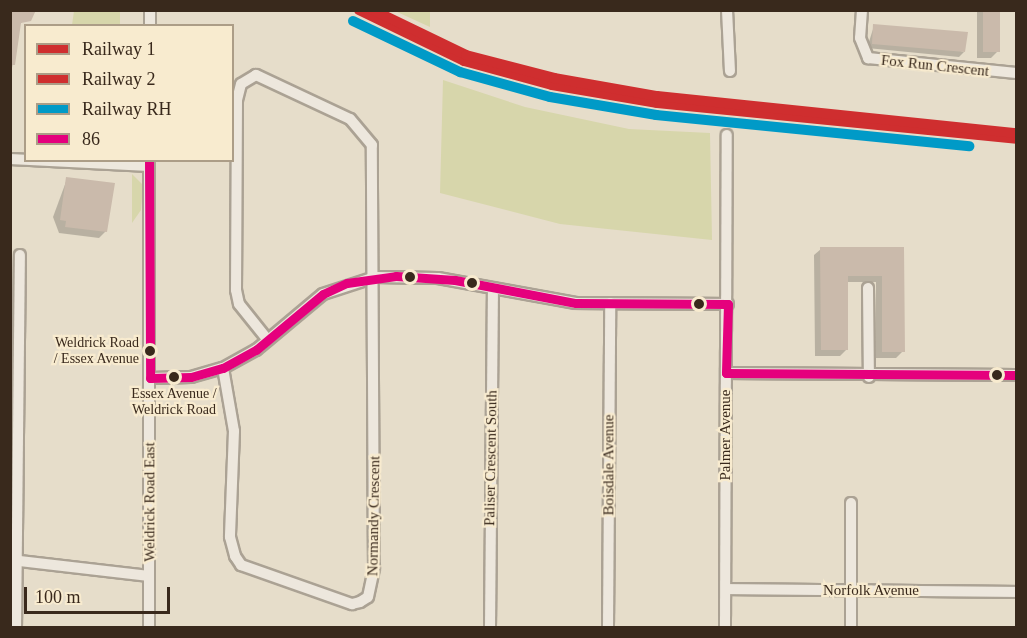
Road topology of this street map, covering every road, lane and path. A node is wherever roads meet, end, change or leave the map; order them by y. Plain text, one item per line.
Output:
1 (727, 10) edge
2 (862, 10) edge
3 (730, 71) dead end
4 (1017, 74) edge
5 (727, 135) dead end
6 (114, 162) edge
7 (149, 163) edge
8 (20, 255) dead end
9 (375, 277) junction
10 (493, 288) junction
11 (868, 288) dead end
12 (610, 303) junction
13 (728, 304) junction
14 (267, 339) junction
15 (223, 368) junction
16 (726, 374) junction
17 (1017, 375) edge
18 (869, 377) junction
19 (150, 378) junction
20 (851, 503) dead end
21 (13, 560) edge
22 (149, 576) junction
23 (726, 589) junction
24 (851, 591) junction
25 (1017, 592) edge
26 (16, 627) edge
27 (149, 627) edge
28 (490, 627) edge
29 (608, 627) edge
30 (725, 627) edge
31 (851, 627) edge

1 - 3 street
2 - 4 street, Fox Run Crescent
5 - 13 street, Palmer Avenue
6 - 7 street
7 - 19 street, Weldrick Road East
8 - 21 street
9 - 10 street
9 - 14 street
9 - 14 street, Normandy Crescent
9 - 15 street, Normandy Crescent
10 - 12 street
10 - 28 street, Paliser Crescent South
11 - 18 street
12 - 13 street
12 - 29 street, Boisdale Avenue
13 - 16 street, Palmer Avenue
14 - 15 street
15 - 19 street
16 - 18 street
16 - 23 street, Palmer Avenue
17 - 18 street
19 - 22 street, Weldrick Road East
20 - 24 street
21 - 22 street
21 - 26 street
22 - 27 street, Weldrick Road East
23 - 24 street, Norfolk Avenue
23 - 30 street, Palmer Avenue
24 - 25 street, Norfolk Avenue
24 - 31 street

